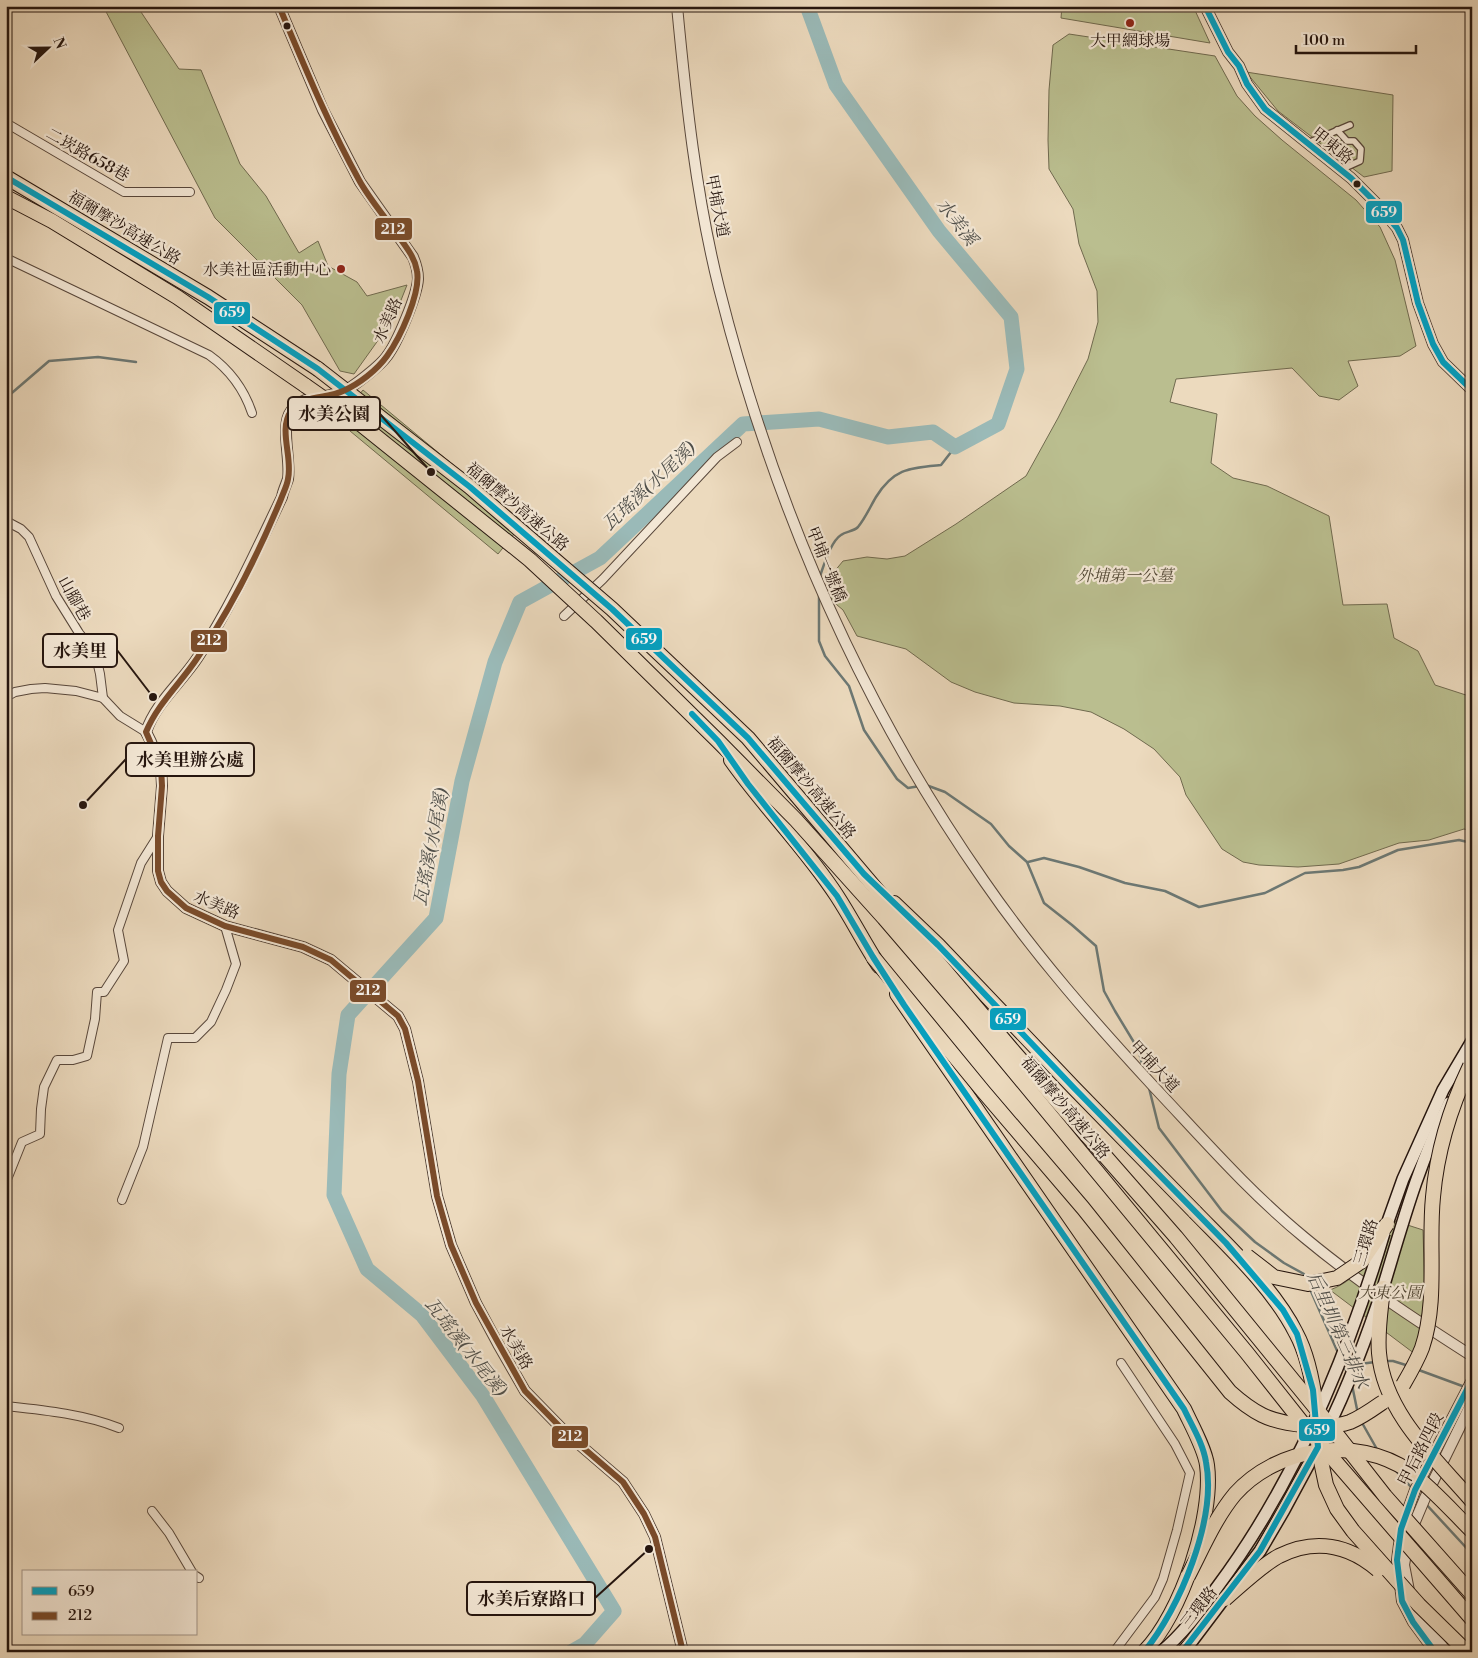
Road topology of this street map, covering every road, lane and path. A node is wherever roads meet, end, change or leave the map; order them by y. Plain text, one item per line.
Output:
1 (280, 6) edge
2 (677, 6) edge
3 (1205, 6) edge
4 (1462, 6) edge
5 (1472, 7) edge
6 (6, 123) edge
7 (1350, 124) dead end
8 (1337, 130) junction
9 (1308, 143) junction
10 (1340, 170) junction
11 (6, 177) edge
12 (190, 192) dead end
13 (6, 197) edge
14 (6, 258) edge
15 (1472, 390) edge
16 (753, 406) joint
17 (252, 413) dead end
18 (736, 442) dead end
19 (6, 521) edge
20 (564, 616) dead end
21 (6, 697) edge
22 (103, 698) junction
23 (889, 727) joint
24 (146, 732) junction
25 (718, 741) junction
26 (158, 836) junction
27 (864, 874) junction
28 (225, 926) junction
29 (873, 958) junction
30 (1472, 1041) edge
31 (1471, 1064) edge
32 (6, 1182) edge
33 (122, 1200) dead end
34 (1195, 1212) junction
35 (1387, 1224) junction
36 (1383, 1288) junction
37 (1472, 1356) edge
38 (1121, 1363) dead end
39 (1471, 1381) edge
40 (1469, 1401) edge
41 (6, 1406) edge
42 (1317, 1418) junction
43 (119, 1428) dead end
44 (1318, 1447) junction
45 (1472, 1501) edge
46 (152, 1511) dead end
47 (1472, 1532) edge
48 (191, 1570) edge
49 (1188, 1576) junction
50 (1472, 1594) edge
51 (1225, 1599) junction
52 (1419, 1605) junction
53 (1472, 1619) edge
54 (684, 1652) edge
55 (1114, 1652) edge
56 (1144, 1652) edge
57 (1161, 1652) edge
58 (1182, 1652) edge
59 (1435, 1652) edge
60 (1447, 1652) edge
61 (1467, 1652) edge

1 - 24 street, 水美路
2 - 16 street, 甲埔大道
3 - 9 street, 甲東路
4 - 5 street
6 - 12 street, 二崁路658巷
7 - 8 street
8 - 9 street
8 - 10 street
9 - 10 street, 甲東路
10 - 15 street, 甲東路
11 - 27 highway, 福爾摩沙高速公路, bridge
13 - 25 highway, 福爾摩沙高速公路, bridge
14 - 17 street
16 - 23 street, 甲埔一號橋
18 - 20 street
19 - 22 street, 山腳巷
21 - 22 street
22 - 24 street
23 - 37 street, 甲埔大道
24 - 26 street, 水美路
25 - 29 highway, bridge
25 - 53 highway, 福爾摩沙高速公路, bridge
26 - 28 street, 水美路
26 - 32 street
27 - 34 highway, bridge
27 - 50 highway, 福爾摩沙高速公路, bridge
28 - 33 street
28 - 54 street, 水美路
29 - 31 highway, bridge
29 - 49 highway, bridge
30 - 35 main road, 三環路
31 - 36 main road, 三環路, bridge
34 - 35 highway, bridge
34 - 42 highway, bridge
35 - 42 main road, 三環路, bridge
36 - 44 main road, 三環路, bridge
36 - 45 highway, bridge
38 - 55 street
39 - 40 street
40 - 59 street, 甲后路四段
40 - 60 street, 甲后路四段
41 - 43 street
42 - 44 main road, bridge
42 - 57 main road, 三環路, bridge
44 - 51 main road, 三環路, bridge
44 - 52 highway, bridge
46 - 48 street
47 - 49 highway, bridge
49 - 56 highway
51 - 52 highway, bridge
51 - 58 main road, 三環路
52 - 61 highway, bridge

